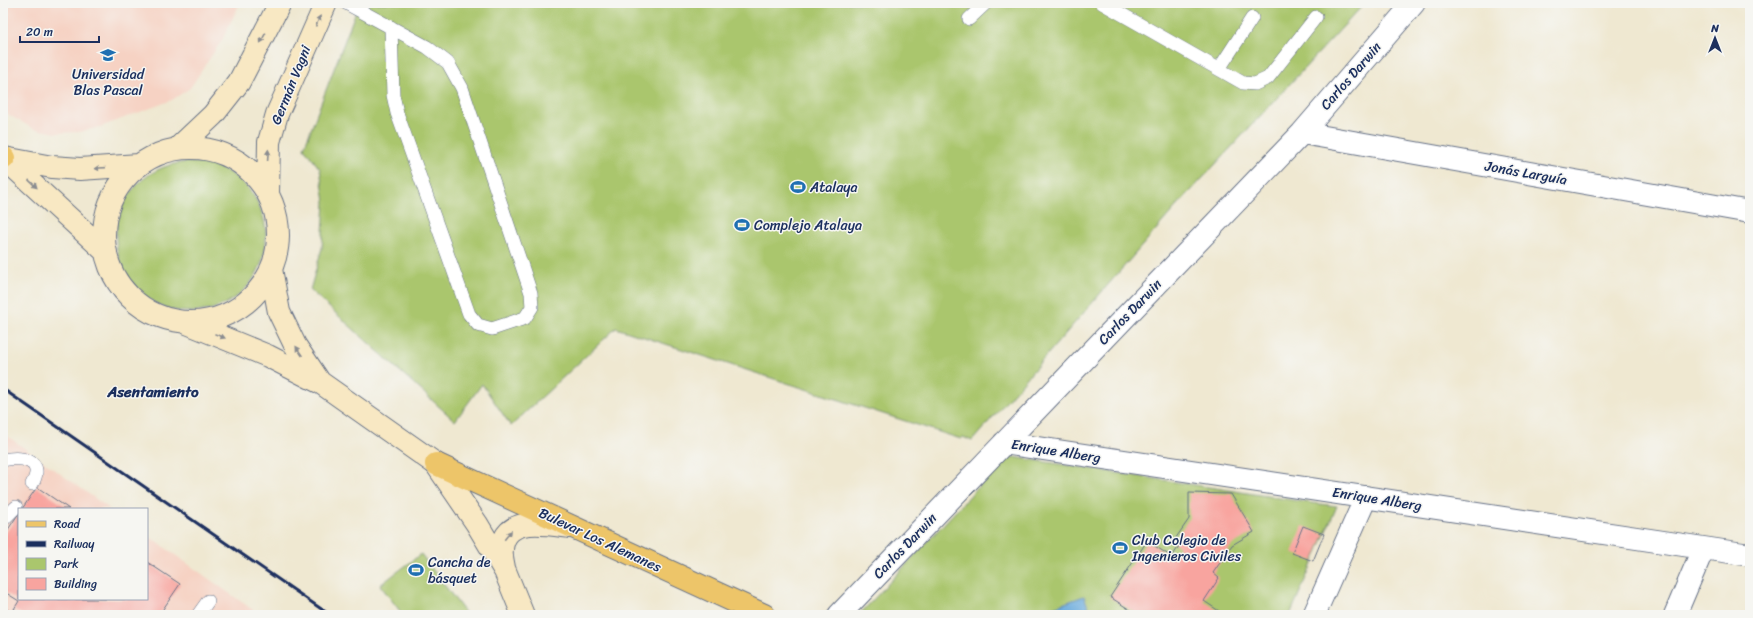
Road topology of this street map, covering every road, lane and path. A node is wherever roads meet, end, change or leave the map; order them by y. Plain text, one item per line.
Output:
1 (280, 3) edge
2 (326, 3) edge
3 (346, 3) edge
4 (986, 3) edge
5 (1102, 3) edge
6 (1414, 3) edge
7 (1316, 17) dead end
8 (1252, 18) dead end
9 (969, 19) dead end
10 (391, 27) junction
11 (1219, 69) junction
12 (1302, 133) junction
13 (177, 149) junction
14 (4, 157) edge
15 (139, 166) junction
16 (268, 194) junction
17 (1750, 212) edge
18 (106, 252) junction
19 (271, 269) junction
20 (184, 321) junction
21 (321, 383) junction
22 (1004, 443) junction
23 (3, 460) edge
24 (436, 464) junction
25 (32, 484) dead end
26 (1366, 498) junction
27 (16, 507) dead end
28 (3, 520) edge
29 (570, 527) junction
30 (1703, 549) junction
31 (1750, 556) edge
32 (505, 571) junction
33 (208, 601) dead end
34 (198, 615) edge
35 (523, 615) edge
36 (764, 615) edge
37 (839, 615) edge
38 (1314, 615) edge
39 (1674, 615) edge

1 -> 13 main road
16 -> 2 main road, Germán Vagni
3 - 10 lane
4 - 9 lane
5 - 11 lane
6 - 12 street, Carlos Darwin
7 - 11 lane
8 - 11 lane
10 - 10 lane
12 - 17 street, Jonás Larguía
12 - 22 street, Carlos Darwin
13 - 15 main road
13 - 16 main road
15 -> 14 main road
14 -> 18 main road
15 - 18 main road
16 - 19 main road
18 - 20 main road
19 - 20 main road
21 -> 19 main road
20 -> 21 main road
21 - 24 main road
22 - 26 street, Enrique Alberg
22 - 37 street, Carlos Darwin
23 - 25 lane
24 - 29 main road, Bulevar Los Alemanes
24 - 32 main road
26 - 30 street, Enrique Alberg
26 - 38 street
27 - 28 lane
32 -> 29 main road
29 - 36 main road, Bulevar Los Alemanes
30 - 31 street, Enrique Alberg
30 - 39 street
32 - 35 main road
33 - 34 lane

